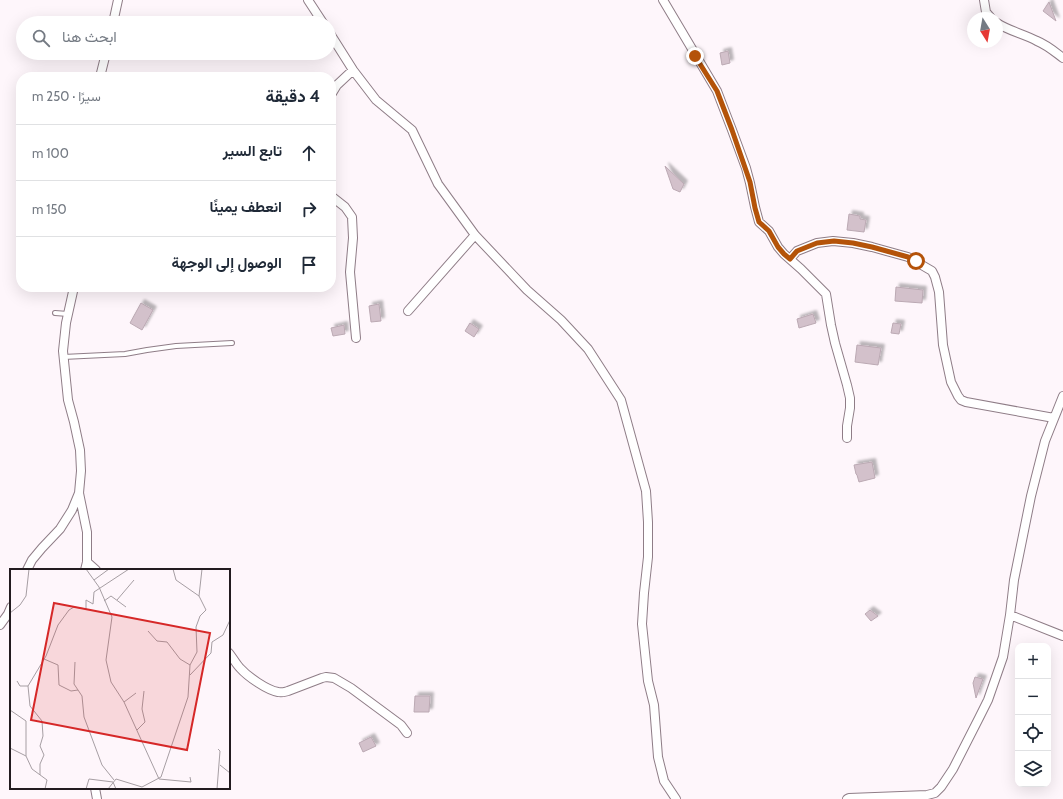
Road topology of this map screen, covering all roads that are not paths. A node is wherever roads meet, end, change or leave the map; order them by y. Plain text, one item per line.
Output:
1 (118, 0) edge
2 (308, 0) edge
3 (663, 0) edge
4 (984, 0) edge
5 (986, 12) edge
6 (115, 16) edge
7 (318, 16) edge
8 (1003, 27) edge
9 (336, 43) edge
10 (1063, 58) edge
11 (104, 60) edge
12 (353, 70) junction
13 (101, 72) edge
14 (336, 88) edge
15 (336, 200) edge
16 (475, 235) junction
17 (790, 259) junction
18 (73, 292) edge
19 (408, 312) dead end
20 (55, 313) dead end
21 (68, 314) junction
22 (356, 338) dead end
23 (232, 344) dead end
24 (63, 357) junction
25 (1063, 396) edge
26 (1054, 418) junction
27 (847, 438) dead end
28 (79, 493) junction
29 (86, 566) edge
30 (28, 569) edge
31 (10, 609) edge
32 (1010, 615) junction
33 (0, 625) edge
34 (1063, 636) edge
35 (230, 654) edge
36 (407, 733) dead end
37 (95, 789) edge
38 (97, 799) edge
39 (676, 799) edge
40 (847, 799) edge

1 - 6 street
2 - 7 street
3 - 17 street
4 - 5 street
8 - 10 street
9 - 12 street
11 - 13 street
12 - 14 street
12 - 16 street
15 - 22 street
16 - 19 street
16 - 39 street
17 - 26 street
17 - 27 street
18 - 21 street
20 - 21 lane
21 - 24 street
23 - 24 lane
24 - 28 street
25 - 26 street
26 - 32 street
28 - 29 street
28 - 30 street
31 - 33 street
32 - 34 street
32 - 40 street
35 - 36 street
37 - 38 street

